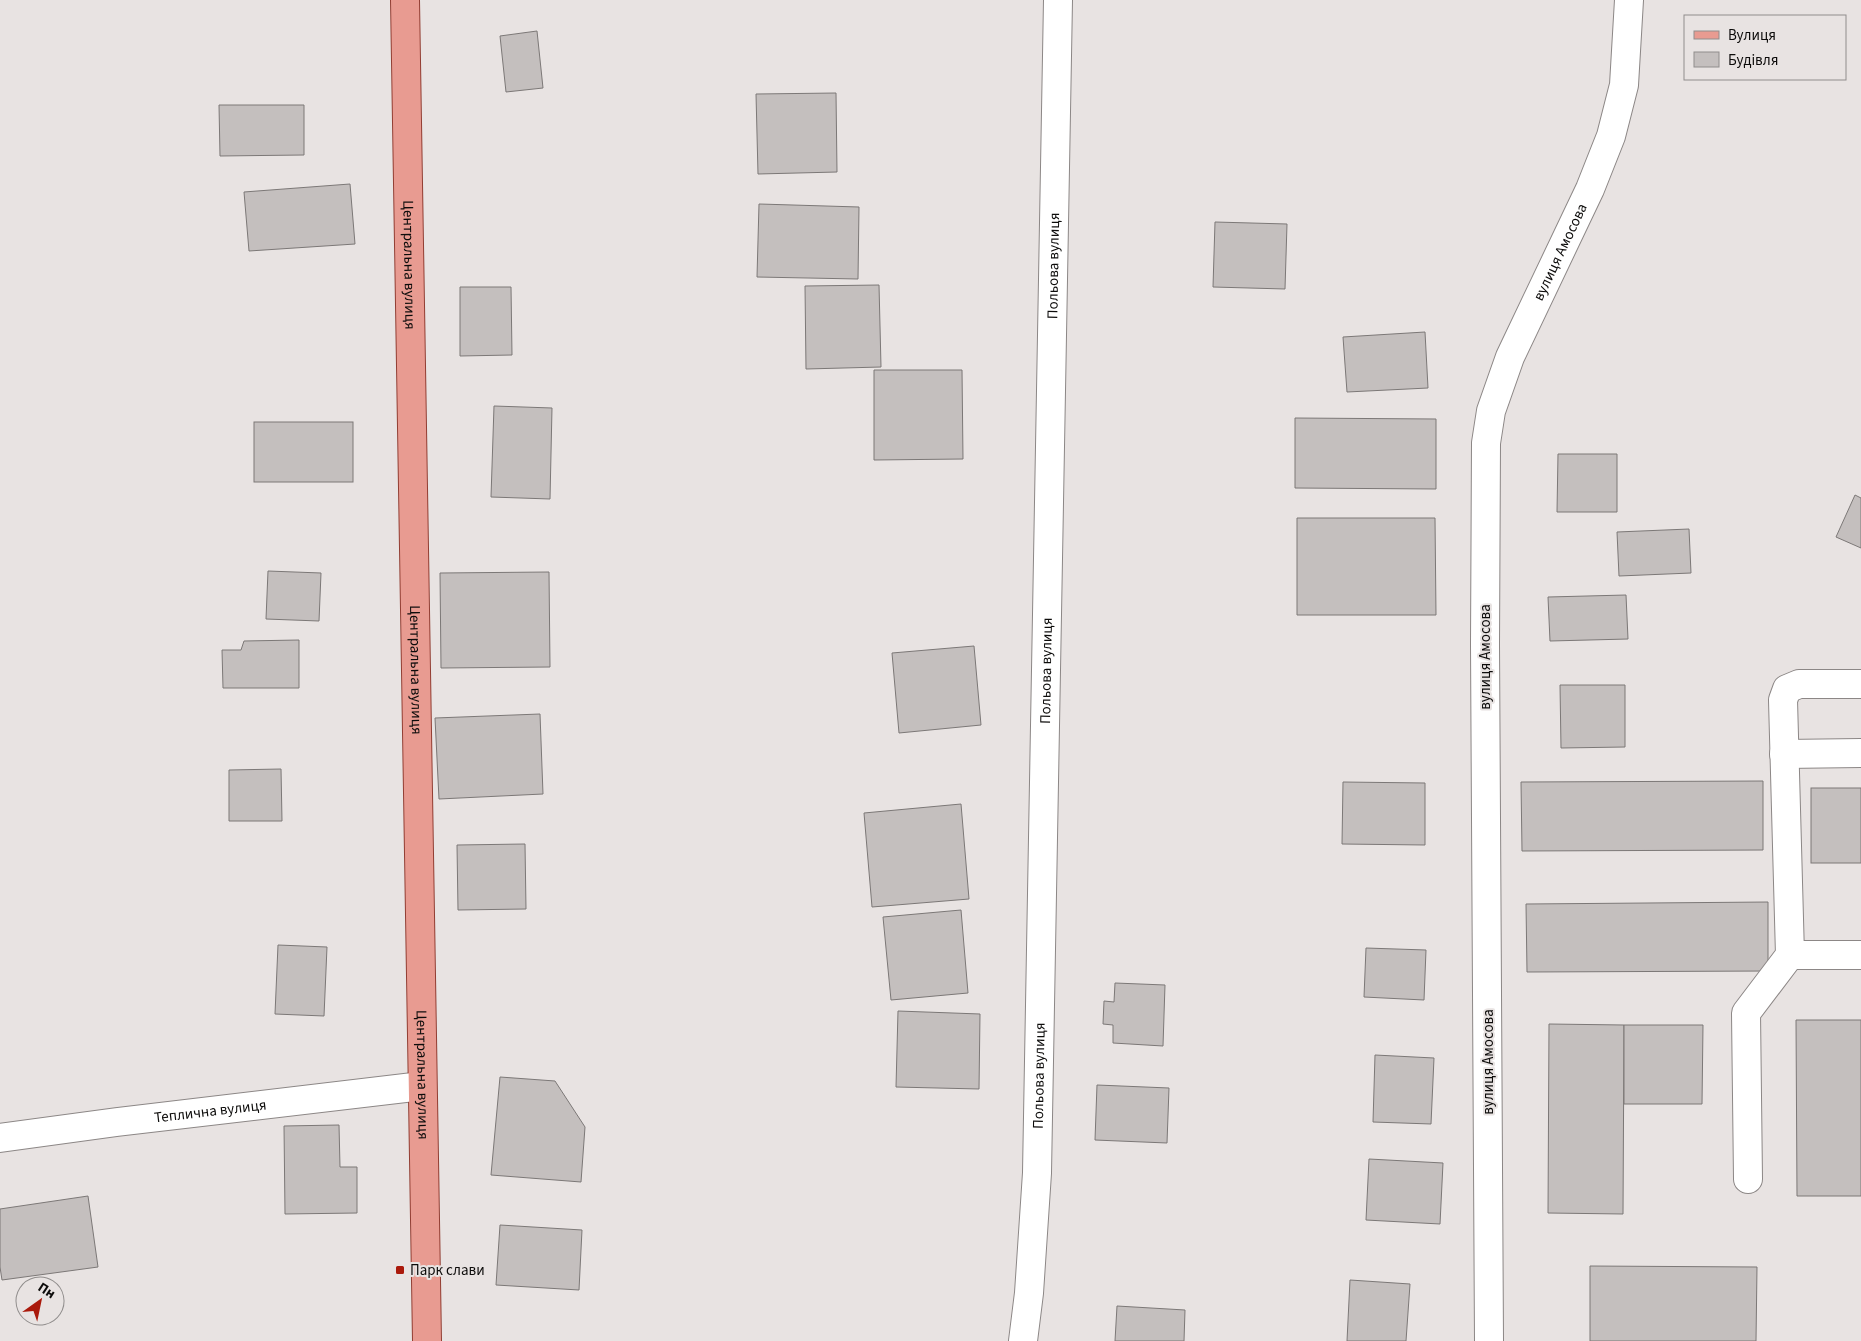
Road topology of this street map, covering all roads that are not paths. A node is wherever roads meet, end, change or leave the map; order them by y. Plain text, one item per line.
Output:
1 (405, 0) edge
2 (1058, 0) edge
3 (1629, 0) edge
4 (1861, 684) edge
5 (1784, 754) junction
6 (1861, 754) edge
7 (1790, 955) junction
8 (1861, 955) edge
9 (422, 1086) junction
10 (0, 1138) edge
11 (1748, 1179) dead end
12 (427, 1341) edge
13 (1022, 1341) edge
14 (1489, 1341) edge

1 - 9 main road, Центральна вулиця
2 - 13 street, Польова вулиця
3 - 14 street, вулиця Амосова
4 - 5 street
5 - 6 street
5 - 7 street
7 - 8 street
7 - 11 street
9 - 10 street, Теплична вулиця
9 - 12 main road, Центральна вулиця

